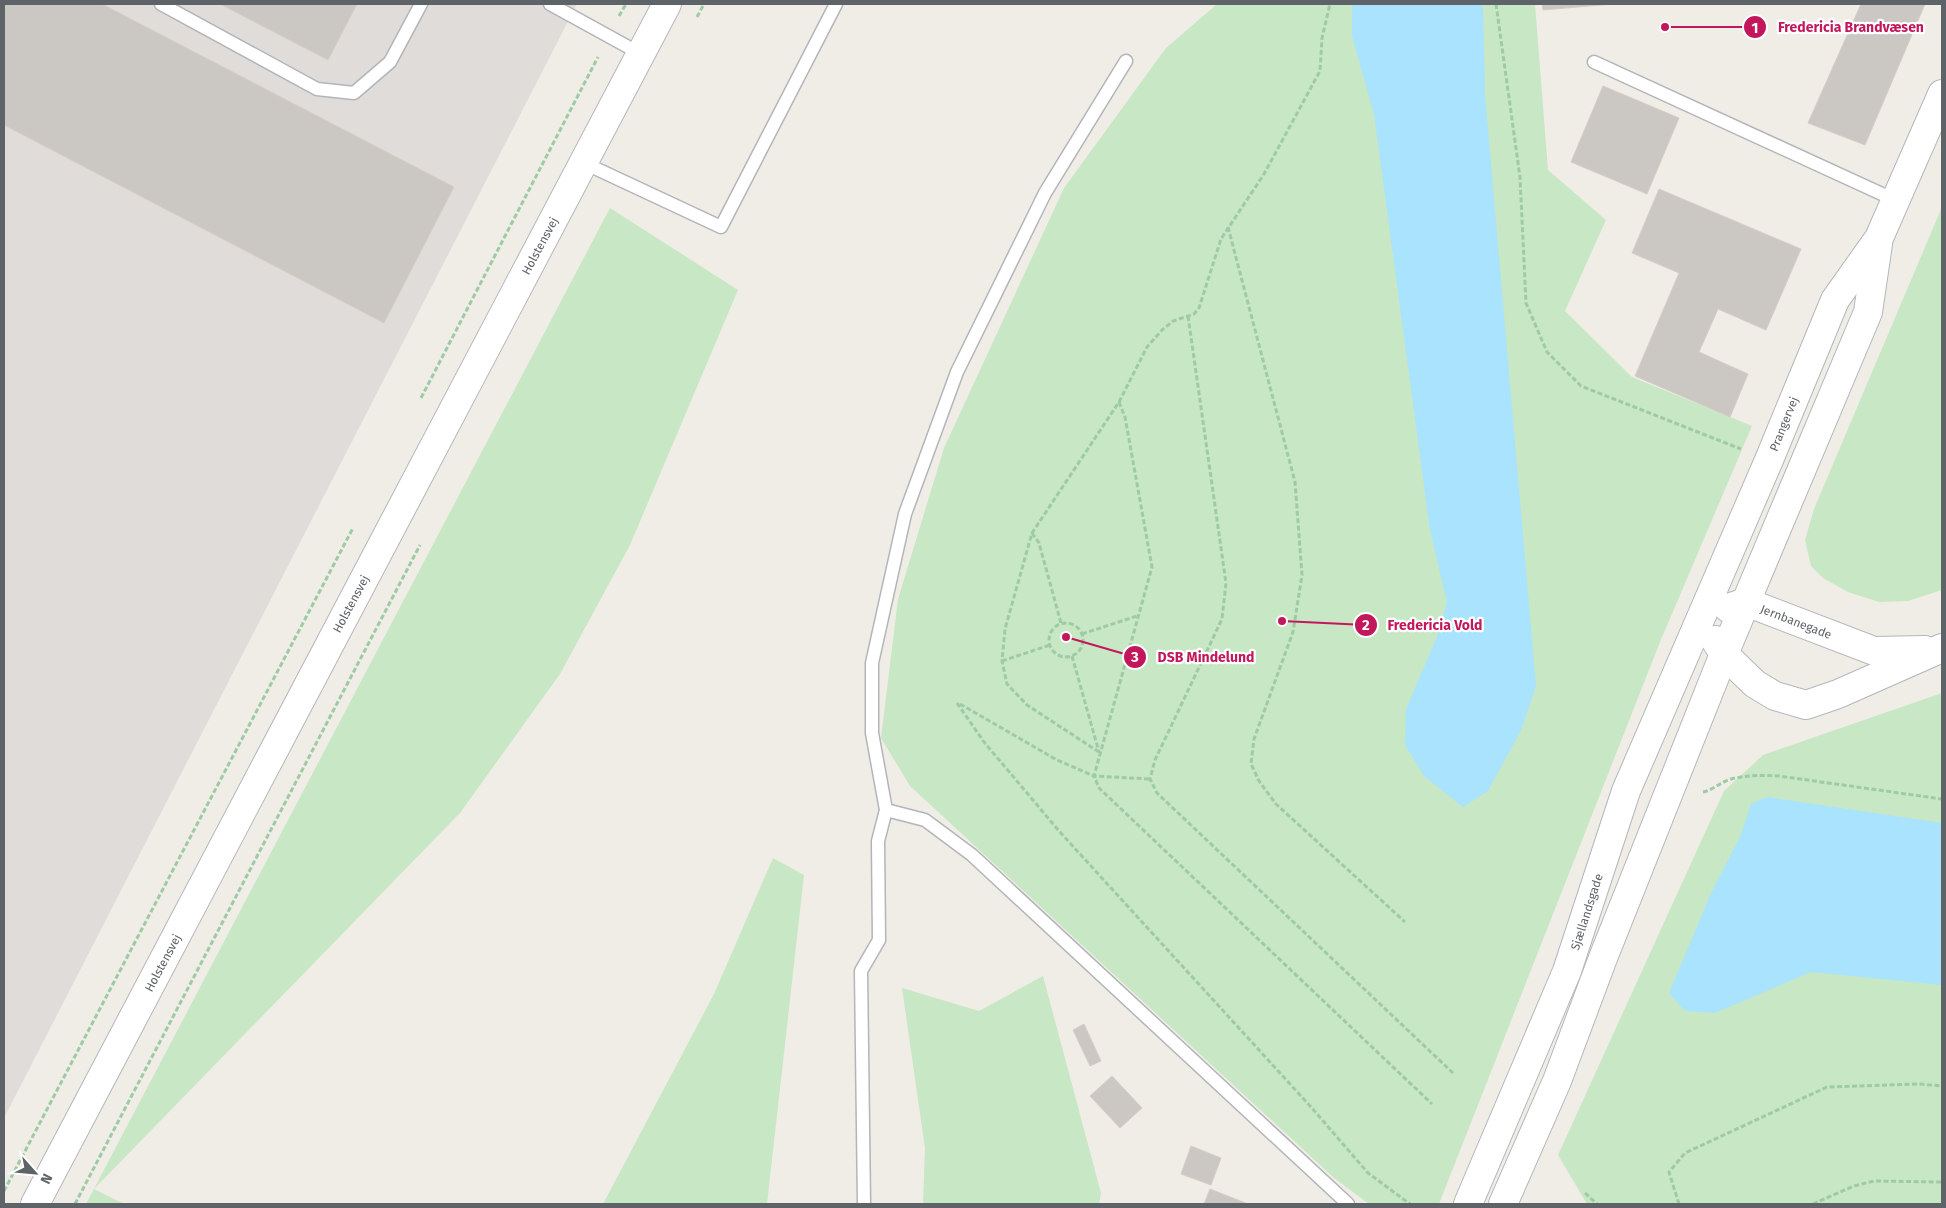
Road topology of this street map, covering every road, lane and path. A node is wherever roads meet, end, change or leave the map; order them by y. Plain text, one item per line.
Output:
1 (161, 4) edge
2 (421, 4) edge
3 (550, 4) edge
4 (626, 4) edge
5 (667, 4) edge
6 (704, 4) edge
7 (836, 4) edge
8 (1330, 4) edge
9 (1496, 4) edge
10 (695, 21) dead end
11 (608, 37) junction
12 (641, 54) junction
13 (1126, 61) dead end
14 (1594, 62) dead end
15 (1942, 94) edge
16 (584, 163) junction
17 (1896, 200) junction
18 (1228, 227) junction
19 (1879, 238) junction
20 (1188, 316) junction
21 (1119, 402) junction
22 (417, 407) dead end
23 (1769, 460) junction
24 (358, 520) dead end
25 (1032, 533) junction
26 (422, 541) dead end
27 (1746, 602) junction
28 (1138, 616) junction
29 (1701, 618) junction
30 (1061, 623) junction
31 (1082, 634) junction
32 (1050, 645) junction
33 (1941, 649) edge
34 (1724, 654) junction
35 (1072, 656) junction
36 (1002, 661) junction
37 (1100, 752) junction
38 (1094, 776) junction
39 (1150, 779) junction
40 (1701, 792) dead end
41 (1942, 799) edge
42 (886, 810) junction
43 (1405, 922) dead end
44 (1453, 1073) dead end
45 (1942, 1086) edge
46 (1432, 1104) dead end
47 (1942, 1182) edge
48 (4, 1191) edge
49 (1585, 1193) dead end
50 (35, 1204) edge
51 (75, 1204) edge
52 (864, 1204) edge
53 (1348, 1204) edge
54 (1410, 1204) edge
55 (1468, 1204) edge
56 (1503, 1204) edge
57 (1597, 1204) edge
58 (1678, 1204) edge
59 (1813, 1204) edge

1 - 2 lane
3 - 11 lane
4 - 11 path
5 - 12 street, Holstensvej
6 - 10 path
7 - 16 lane
8 - 18 path
9 - 23 path
11 - 12 lane
11 - 22 path
12 - 16 street, Holstensvej
13 - 42 lane
14 - 17 lane
15 - 17 street, Prangervej
16 - 50 street, Holstensvej
17 - 19 street, Prangervej
18 - 20 path
18 - 43 path
19 - 23 street, Prangervej
19 - 27 street, Prangervej
20 - 21 path
20 - 39 path
21 - 25 path
21 - 28 path
23 - 29 street, Prangervej
24 - 48 path
25 - 30 path
25 - 36 path
26 - 51 path
27 - 29 street, Jernbanegade
27 - 33 street, Jernbanegade
27 - 34 street, Prangervej
28 - 31 path
28 - 37 path
29 - 34 street, Jernbanegade
29 - 55 street, Sjællandsgade
30 - 31 path
30 - 32 path
31 - 35 path
32 - 35 path
32 - 36 path
33 - 34 street, Jernbanegade
34 - 56 street
35 - 37 path
36 - 37 path
37 - 38 path
38 - 39 path
38 - 46 path
38 - 54 path
39 - 44 path
40 - 41 path
42 - 52 lane
42 - 53 lane
45 - 58 path
47 - 59 path
49 - 57 path

